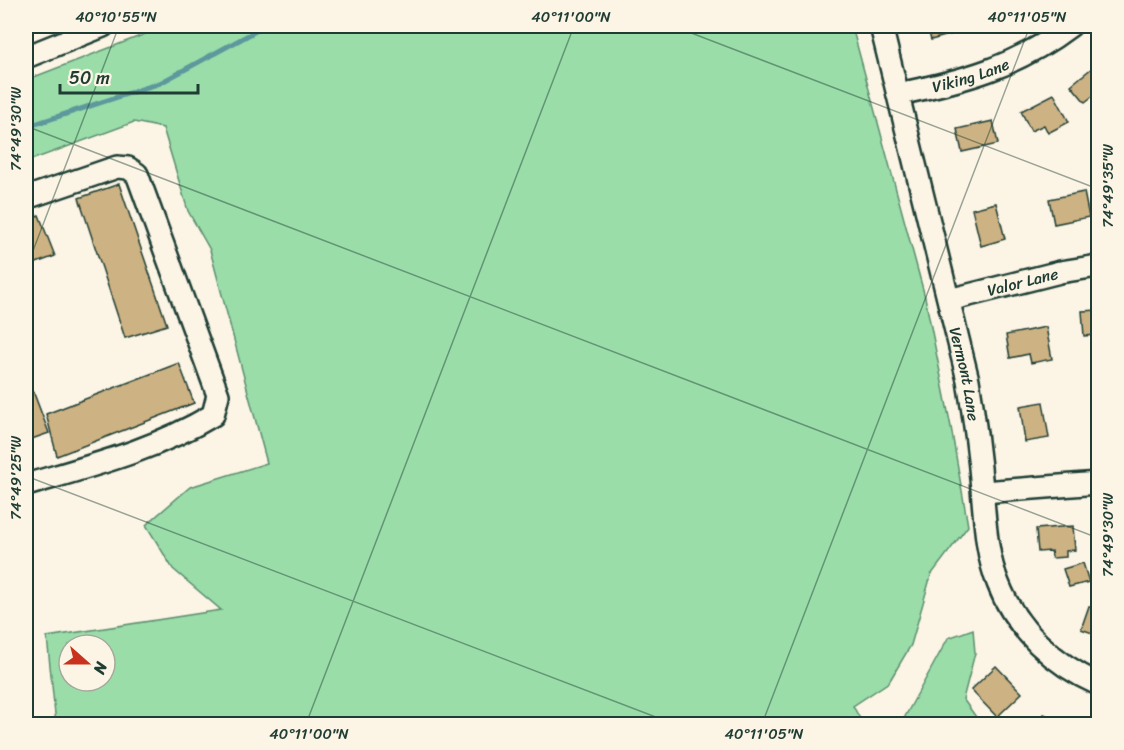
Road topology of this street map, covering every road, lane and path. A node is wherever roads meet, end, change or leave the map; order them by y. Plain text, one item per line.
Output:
1 (103, 26) edge
2 (881, 26) edge
3 (1070, 26) edge
4 (26, 57) edge
5 (898, 94) junction
6 (26, 198) edge
7 (1098, 266) edge
8 (949, 300) junction
9 (1098, 483) edge
10 (26, 485) edge
11 (983, 492) junction
12 (1098, 684) edge

1 - 4 street
2 - 5 street, Vermont Lane
3 - 5 street, Viking Lane
5 - 8 street, Vermont Lane
6 - 10 street
7 - 8 street, Valor Lane
8 - 11 street, Vermont Lane
9 - 11 street
11 - 12 street, Vermont Lane

